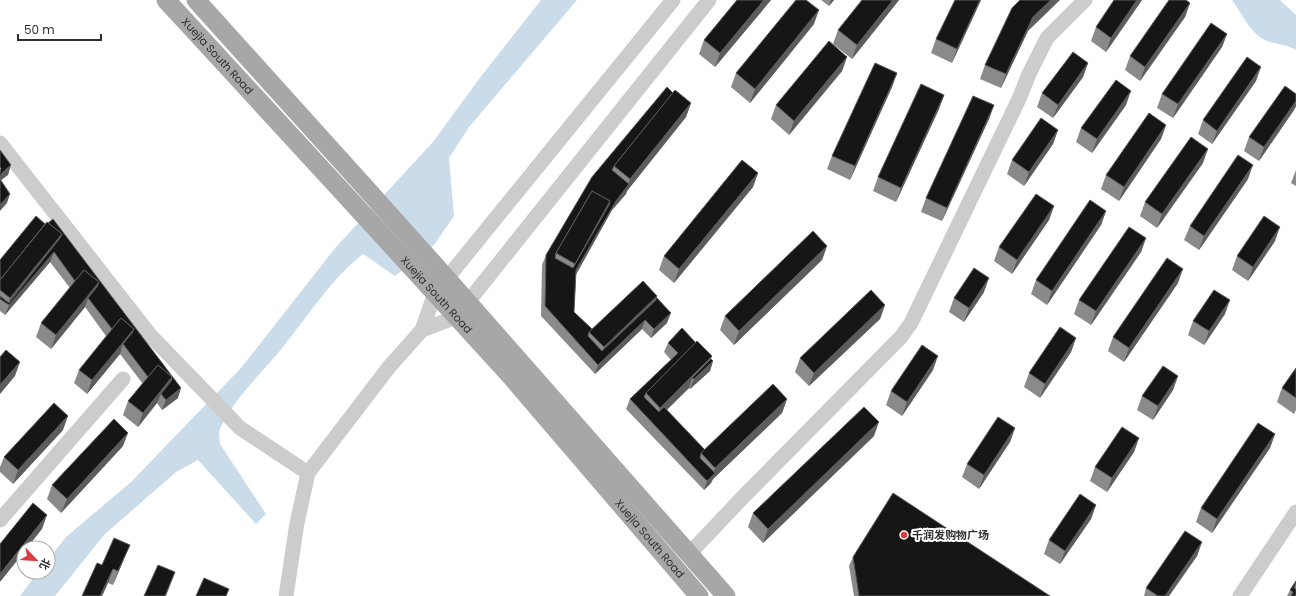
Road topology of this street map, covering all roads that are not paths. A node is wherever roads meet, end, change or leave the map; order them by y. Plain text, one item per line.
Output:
1 (166, 0) edge
2 (196, 0) edge
3 (673, 0) edge
4 (709, 0) edge
5 (1085, 0) edge
6 (0, 143) edge
7 (441, 287) junction
8 (462, 310) junction
9 (422, 330) junction
10 (123, 379) dead end
11 (308, 473) junction
12 (1296, 512) edge
13 (0, 520) edge
14 (689, 554) junction
15 (286, 596) edge
16 (699, 596) edge
17 (726, 596) edge
18 (1240, 596) edge

1 - 7 main road, Xuejia South Road
2 - 7 main road, Xuejia South Road, bridge
3 - 7 street
4 - 8 street
5 - 14 street
6 - 11 street
7 - 8 main road, Xuejia South Road
7 - 9 street
8 - 9 street
8 - 14 main road, Xuejia South Road
8 - 16 main road, Xuejia South Road
9 - 11 street
10 - 13 street
11 - 15 street
12 - 18 street
14 - 17 main road, Xuejia South Road

